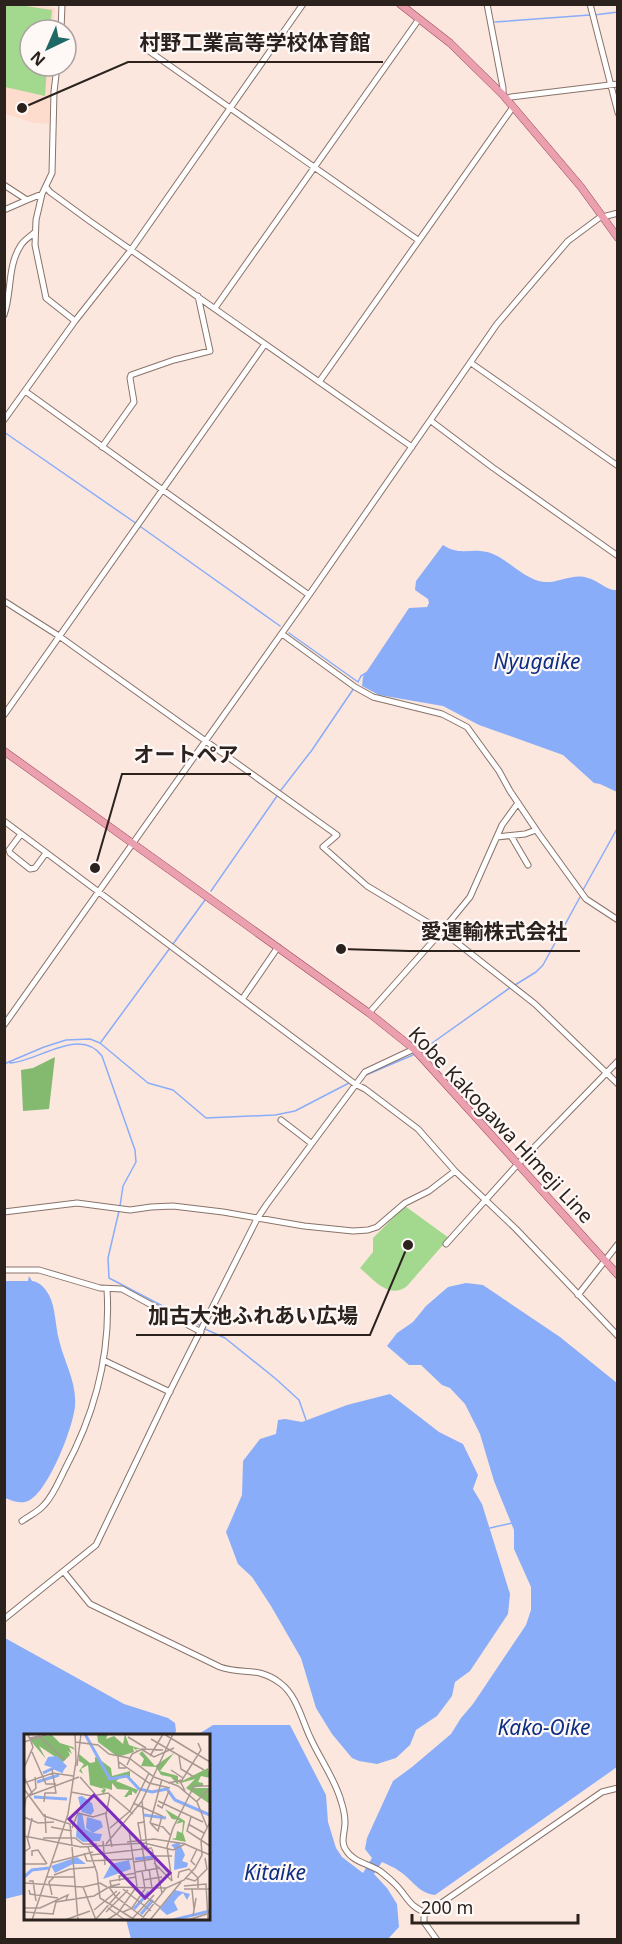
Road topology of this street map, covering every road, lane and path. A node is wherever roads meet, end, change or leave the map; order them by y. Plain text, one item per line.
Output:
1 (303, 4) edge
2 (400, 4) edge
3 (487, 4) edge
4 (590, 4) edge
5 (419, 19) junction
6 (146, 49) dead end
7 (56, 78) edge
8 (609, 84) junction
9 (618, 84) edge
10 (504, 97) junction
11 (513, 107) junction
12 (231, 108) junction
13 (618, 113) edge
14 (315, 168) junction
15 (4, 185) edge
16 (46, 187) junction
17 (42, 194) junction
18 (27, 200) junction
19 (4, 210) edge
20 (618, 213) edge
21 (603, 217) junction
22 (35, 232) junction
23 (618, 238) edge
24 (418, 240) junction
25 (131, 249) junction
26 (198, 296) junction
27 (215, 308) junction
28 (4, 315) edge
29 (75, 321) junction
30 (265, 344) junction
31 (471, 363) junction
32 (319, 382) junction
33 (25, 391) junction
34 (4, 420) edge
35 (431, 421) junction
36 (102, 447) junction
37 (412, 447) junction
38 (618, 466) edge
39 (162, 491) junction
40 (618, 556) edge
41 (309, 595) junction
42 (4, 602) edge
43 (282, 633) junction
44 (59, 636) junction
45 (4, 715) edge
46 (206, 740) junction
47 (4, 751) edge
48 (518, 803) junction
49 (4, 821) edge
50 (536, 830) junction
51 (21, 834) junction
52 (511, 836) junction
53 (497, 837) junction
54 (132, 843) junction
55 (46, 853) junction
56 (528, 865) dead end
57 (98, 892) junction
58 (618, 920) edge
59 (442, 931) junction
60 (278, 947) junction
61 (243, 998) junction
62 (369, 1013) junction
63 (4, 1025) edge
64 (414, 1049) junction
65 (618, 1061) edge
66 (606, 1072) junction
67 (618, 1083) edge
68 (355, 1084) junction
69 (281, 1120) dead end
70 (311, 1143) junction
71 (518, 1165) junction
72 (455, 1171) junction
73 (485, 1199) junction
74 (4, 1212) edge
75 (257, 1219) junction
76 (446, 1244) dead end
77 (618, 1244) edge
78 (603, 1261) junction
79 (4, 1270) edge
80 (618, 1275) edge
81 (107, 1289) junction
82 (578, 1295) junction
83 (202, 1329) junction
84 (618, 1336) edge
85 (104, 1360) junction
86 (170, 1392) junction
87 (21, 1521) dead end
88 (64, 1572) junction
89 (4, 1619) edge
90 (618, 1788) edge
91 (424, 1912) junction
92 (437, 1940) edge

1 - 12 street
2 - 5 main road
3 - 10 street
4 - 8 street
5 - 10 main road
5 - 14 street
6 - 12 street
7 - 16 street
8 - 9 street
8 - 10 street
8 - 13 street
10 - 11 main road
11 - 21 main road
11 - 24 street
12 - 14 street
12 - 25 street
14 - 24 street
14 - 27 street
15 - 18 street
16 - 17 street
16 - 25 street
17 - 18 street
17 - 22 street
18 - 19 street
20 - 21 street
21 - 23 main road
21 - 31 street
22 - 28 street
22 - 29 street
24 - 32 street
25 - 26 street
25 - 29 street
26 - 27 street
26 - 36 street
27 - 30 street
29 - 33 street
30 - 32 street
30 - 39 street
31 - 35 street
31 - 38 street
32 - 37 street
33 - 34 street
33 - 36 street
35 - 37 street
35 - 40 street
36 - 39 street
37 - 41 street
39 - 41 street
39 - 44 street
41 - 43 street
42 - 44 street
43 - 46 street
43 - 48 street
44 - 45 street
44 - 46 street
46 - 54 street
46 - 59 street
47 - 54 main road, Kobe Kakogawa Himeji Line
48 - 50 street
48 - 53 street
49 - 51 street
50 - 52 street
50 - 58 street
51 - 55 street
51 - 55 street
52 - 53 street
52 - 56 street
53 - 59 street
54 - 57 street
54 - 60 main road, Kobe Kakogawa Himeji Line
55 - 57 street
57 - 61 street
57 - 63 street
59 - 62 street
59 - 66 street
60 - 61 street
60 - 62 main road, Kobe Kakogawa Himeji Line
61 - 68 street
62 - 64 main road, Kobe Kakogawa Himeji Line
64 - 68 street
64 - 71 main road, Kobe Kakogawa Himeji Line
65 - 66 street
66 - 67 street
66 - 71 street
68 - 70 street
68 - 72 street
69 - 70 street
70 - 75 street
71 - 73 street
71 - 78 main road, Kobe Kakogawa Himeji Line
72 - 73 street
72 - 75 street
73 - 76 street
73 - 82 street
74 - 75 street
75 - 83 street
77 - 78 street
78 - 80 main road, Kobe Kakogawa Himeji Line
78 - 82 street
79 - 81 street
81 - 83 street
81 - 85 street
82 - 84 street
83 - 86 street
85 - 86 street
85 - 87 street
86 - 88 street
88 - 89 street
88 - 91 street
90 - 91 street
91 - 92 street

